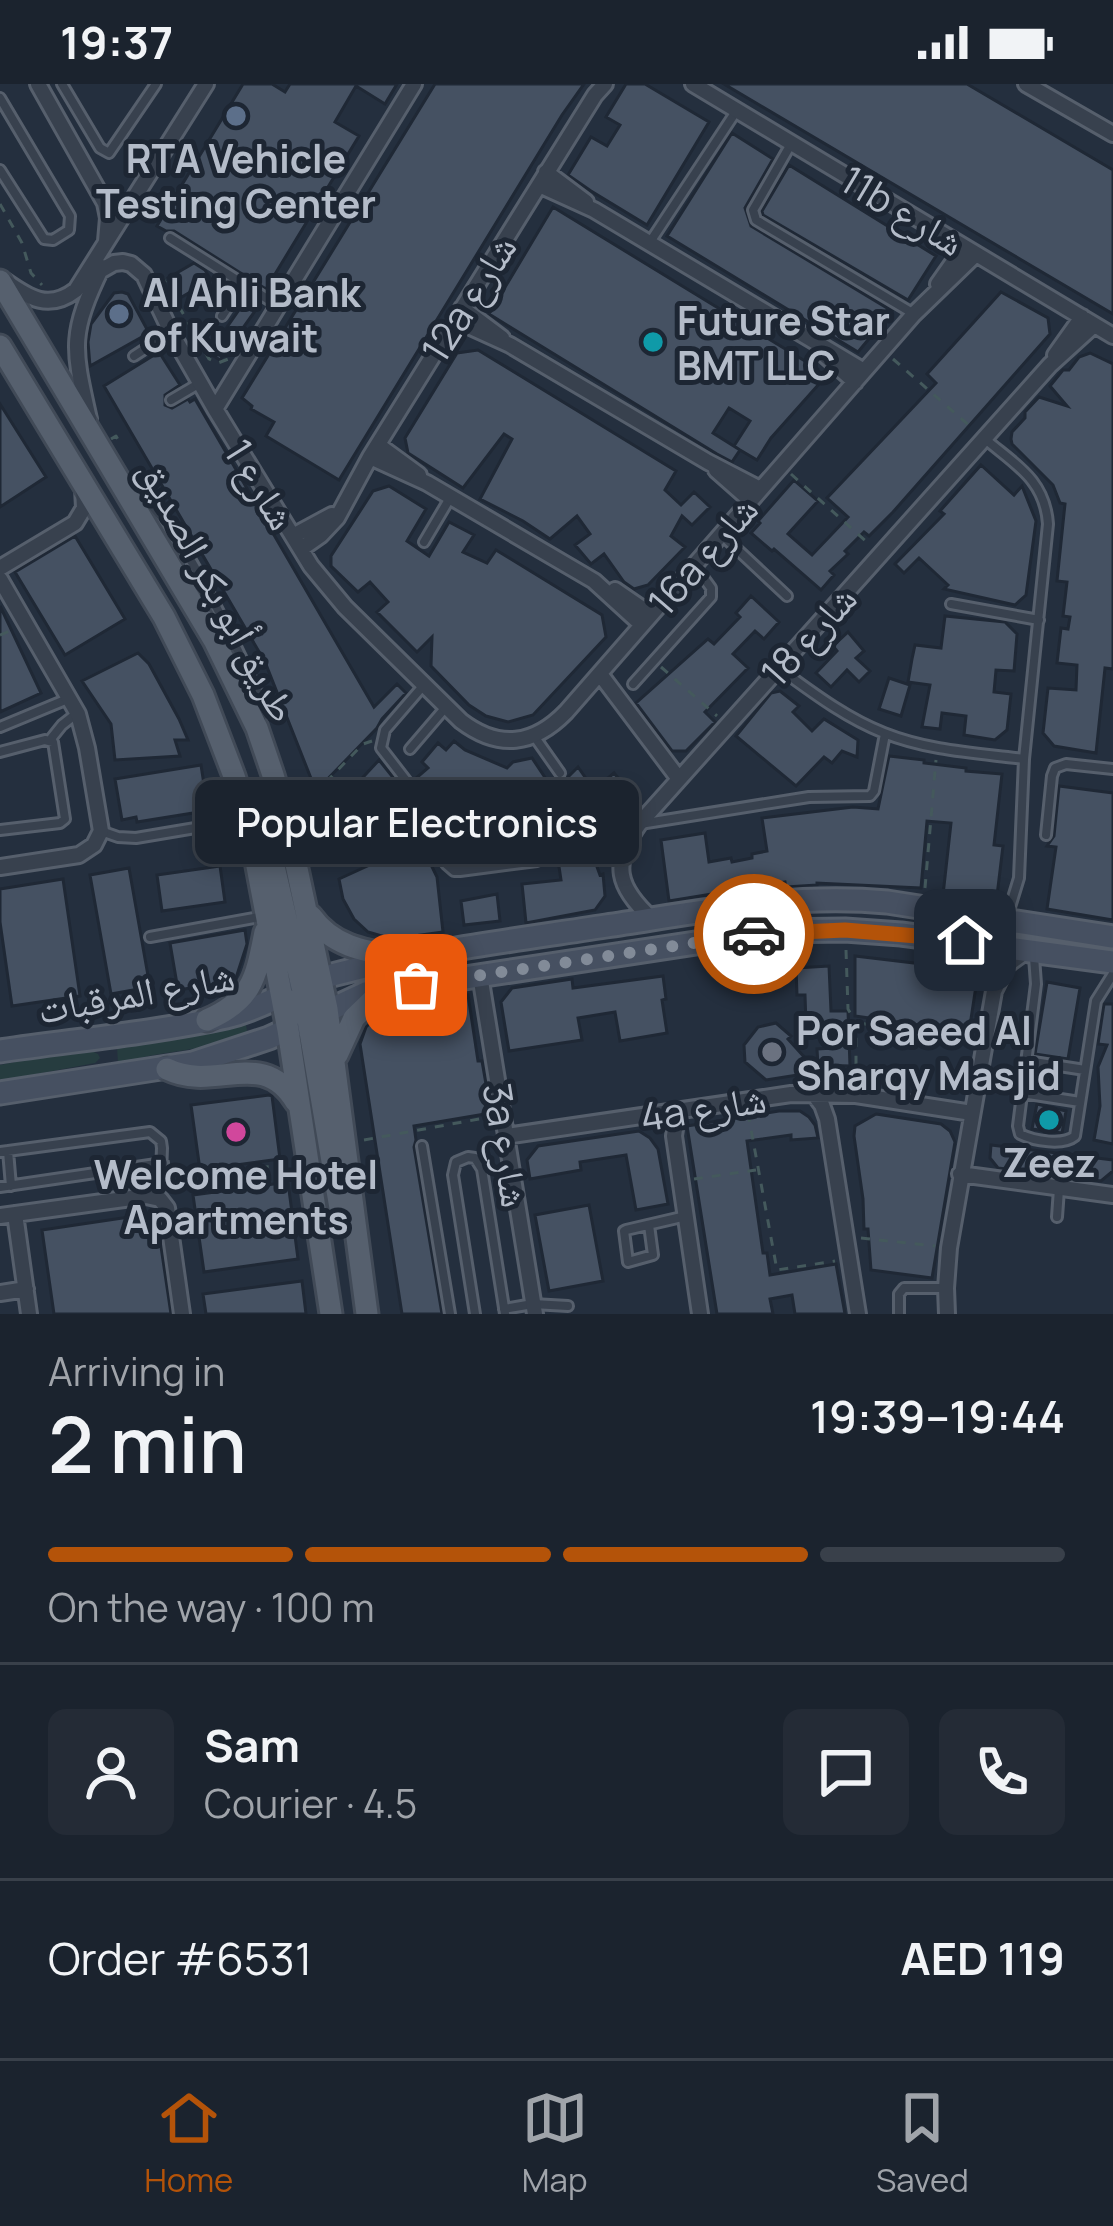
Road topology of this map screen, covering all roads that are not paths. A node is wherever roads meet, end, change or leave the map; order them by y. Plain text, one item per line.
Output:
1 (38, 84) edge
2 (62, 84) edge
3 (156, 84) edge
4 (206, 84) edge
5 (414, 84) edge
6 (693, 84) edge
7 (1026, 84) edge
8 (599, 88) edge
9 (0, 98) edge
10 (737, 110) junction
11 (1113, 134) edge
12 (791, 143) junction
13 (161, 157) junction
14 (0, 170) edge
15 (543, 179) junction
16 (170, 238) dead end
17 (649, 243) junction
18 (103, 249) junction
19 (970, 250) junction
20 (100, 271) junction
21 (0, 279) edge
22 (243, 284) junction
23 (278, 306) junction
24 (459, 314) junction
25 (914, 314) junction
26 (222, 316) dead end
27 (1088, 321) junction
28 (171, 332) junction
29 (1113, 336) edge
30 (0, 346) edge
31 (134, 356) dead end
32 (859, 376) junction
33 (200, 382) junction
34 (171, 400) dead end
35 (215, 409) junction
36 (91, 431) junction
37 (984, 439) junction
38 (374, 451) junction
39 (82, 483) junction
40 (755, 495) junction
41 (451, 497) junction
42 (721, 534) junction
43 (424, 542) dead end
44 (297, 543) junction
45 (694, 565) junction
46 (0, 568) edge
47 (0, 579) edge
48 (788, 596) dead end
49 (951, 604) dead end
50 (646, 619) junction
51 (1039, 620) junction
52 (778, 668) junction
53 (600, 674) junction
54 (424, 684) junction
55 (633, 684) dead end
56 (70, 698) junction
57 (447, 706) junction
58 (78, 714) junction
59 (0, 727) edge
60 (885, 734) junction
61 (534, 736) junction
62 (50, 740) junction
63 (410, 748) dead end
64 (0, 752) edge
65 (1024, 759) junction
66 (1113, 769) edge
67 (560, 773) dead end
68 (679, 779) junction
69 (247, 815) junction
70 (639, 824) junction
71 (0, 830) edge
72 (101, 831) junction
73 (1046, 835) dead end
74 (443, 849) junction
75 (0, 867) edge
76 (304, 898) junction
77 (267, 917) junction
78 (652, 919) junction
79 (1006, 920) junction
80 (599, 927) junction
81 (1113, 937) edge
82 (150, 938) dead end
83 (965, 940) junction
84 (1030, 950) junction
85 (411, 959) junction
86 (1113, 962) edge
87 (1113, 974) edge
88 (480, 975) junction
89 (302, 987) junction
90 (994, 988) junction
91 (385, 989) junction
92 (207, 1020) junction
93 (308, 1020) junction
94 (94, 1039) junction
95 (0, 1051) edge
96 (335, 1061) junction
97 (1027, 1061) junction
98 (167, 1069) junction
99 (1085, 1070) junction
100 (0, 1091) edge
101 (813, 1093) junction
102 (1022, 1094) junction
103 (1080, 1102) junction
104 (299, 1107) junction
105 (683, 1110) junction
106 (972, 1113) junction
107 (506, 1136) junction
108 (422, 1146) dead end
109 (4, 1151) edge
110 (163, 1163) junction
111 (960, 1174) junction
112 (11, 1186) junction
113 (0, 1187) edge
114 (1060, 1187) junction
115 (1113, 1195) edge
116 (160, 1199) junction
117 (7, 1215) edge
118 (686, 1216) junction
119 (1057, 1216) dead end
120 (650, 1225) junction
121 (355, 1234) junction
122 (946, 1288) junction
123 (26, 1289) junction
124 (0, 1293) edge
125 (568, 1306) dead end
126 (534, 1309) edge
127 (505, 1311) edge
128 (369, 1313) edge
129 (29, 1314) edge
130 (182, 1314) edge
131 (331, 1314) edge
132 (450, 1314) edge
133 (476, 1314) edge
134 (700, 1314) edge
135 (858, 1314) edge
136 (898, 1314) edge
137 (947, 1314) edge

1 - 18 street
2 - 3 lane
4 - 13 street
5 - 23 street
6 - 10 street, 11b شارع
7 - 11 street
8 - 15 street, 12a شارع
9 - 14 lane
10 - 12 street, 11b شارع
10 - 17 lane
12 - 19 street, 11b شارع
12 - 25 lane
13 - 18 street
13 - 20 street
15 - 17 street
15 - 24 street, 12a شارع
16 - 22 lane
17 - 32 street
18 - 21 street
19 - 25 street, 16a شارع
19 - 27 street, 11b شارع
20 - 28 street, شارع 1
20 - 36 street
21 - 36 main road, طريق أبو بكر الصديق
22 - 23 lane
22 - 26 lane
23 - 35 street
24 - 38 street, 12a شارع
24 - 40 street
25 - 32 street, 16a شارع
27 - 29 street, 11b شارع
27 - 37 street, شارع 18
28 - 31 lane
28 - 33 street, شارع 1
30 - 39 main road, طريق أبو بكر الصديق
32 - 40 street, 16a شارع
33 - 34 lane
33 - 35 street, شارع 1
35 - 44 street, شارع 1
36 - 76 main road, طريق أبو بكر الصديق
37 - 51 lane
37 - 52 street, شارع 18
38 - 41 street
38 - 44 street, 12a شارع
39 - 46 street
39 - 69 main road, طريق أبو بكر الصديق
40 - 42 street, 16a شارع
41 - 43 lane
41 - 50 street
42 - 45 street, 16a شارع
42 - 48 lane
44 - 54 street, شارع 1
45 - 50 street, 16a شارع
45 - 55 lane
47 - 56 street
49 - 51 lane
50 - 53 street, 16a شارع
51 - 65 lane
52 - 60 lane
52 - 68 street, شارع 18
53 - 61 street, 16a شارع
53 - 68 street
54 - 57 street, شارع 1
54 - 74 lane
56 - 58 street
56 - 59 lane
57 - 61 street
57 - 63 lane
58 - 62 lane
58 - 72 street
60 - 65 lane
60 - 70 lane
61 - 67 lane
62 - 64 lane
62 - 71 lane
65 - 79 lane
66 - 73 lane
68 - 70 street, شارع 18
69 - 72 lane
69 - 77 main road, طريق أبو بكر الصديق
69 - 89 main road
70 - 78 street, شارع 18
72 - 75 street
74 - 74 lane
76 - 85 main road
76 - 89 main road, طريق أبو بكر الصديق
77 - 82 lane
77 - 89 main road, طريق أبو بكر الصديق
77 - 92 main road
78 - 79 street
78 - 80 street
79 - 81 street
80 - 85 street, شارع المرقبات
80 - 88 street
83 - 84 street, شارع المرقبات
83 - 88 street, شارع المرقبات
83 - 90 street
84 - 86 street, شارع المرقبات
84 - 90 street
84 - 97 lane
85 - 89 street, شارع المرقبات
87 - 99 lane
88 - 91 street, شارع المرقبات
88 - 107 street, 3a شارع
89 - 92 street, شارع المرقبات
89 - 93 main road, طريق أبو بكر الصديق
89 - 93 main road, طريق أبو بكر الصديق
90 - 106 street
91 - 93 street, شارع المرقبات
91 - 96 main road
92 - 94 street, شارع المرقبات
93 - 96 main road, طريق أبو بكر الصديق
93 - 98 street, شارع المرقبات
93 - 104 main road, طريق أبو بكر الصديق
93 - 121 main road
94 - 95 street, شارع المرقبات
94 - 100 street
96 - 121 main road, طريق أبو بكر الصديق
97 - 99 lane
97 - 102 lane
98 - 100 street, شارع المرقبات
98 - 104 main road
99 - 103 lane
101 - 105 street, 4a شارع
101 - 106 street, 4a شارع
101 - 135 street
102 - 103 lane
102 - 103 lane
104 - 131 main road, طريق أبو بكر الصديق
105 - 107 street, 4a شارع
105 - 118 street
106 - 111 street
107 - 126 street, 3a شارع
108 - 132 lane
109 - 110 lane
109 - 112 lane
110 - 112 lane
110 - 116 lane
111 - 114 street
111 - 122 street
112 - 113 lane
114 - 115 street
114 - 119 lane
116 - 117 street
116 - 130 street
117 - 123 street
118 - 120 lane
118 - 134 street
120 - 120 lane
121 - 128 main road, طريق أبو بكر الصديق
122 - 136 lane
122 - 137 street
123 - 124 street
123 - 129 street
125 - 126 lane
126 - 127 lane
127 - 133 lane

